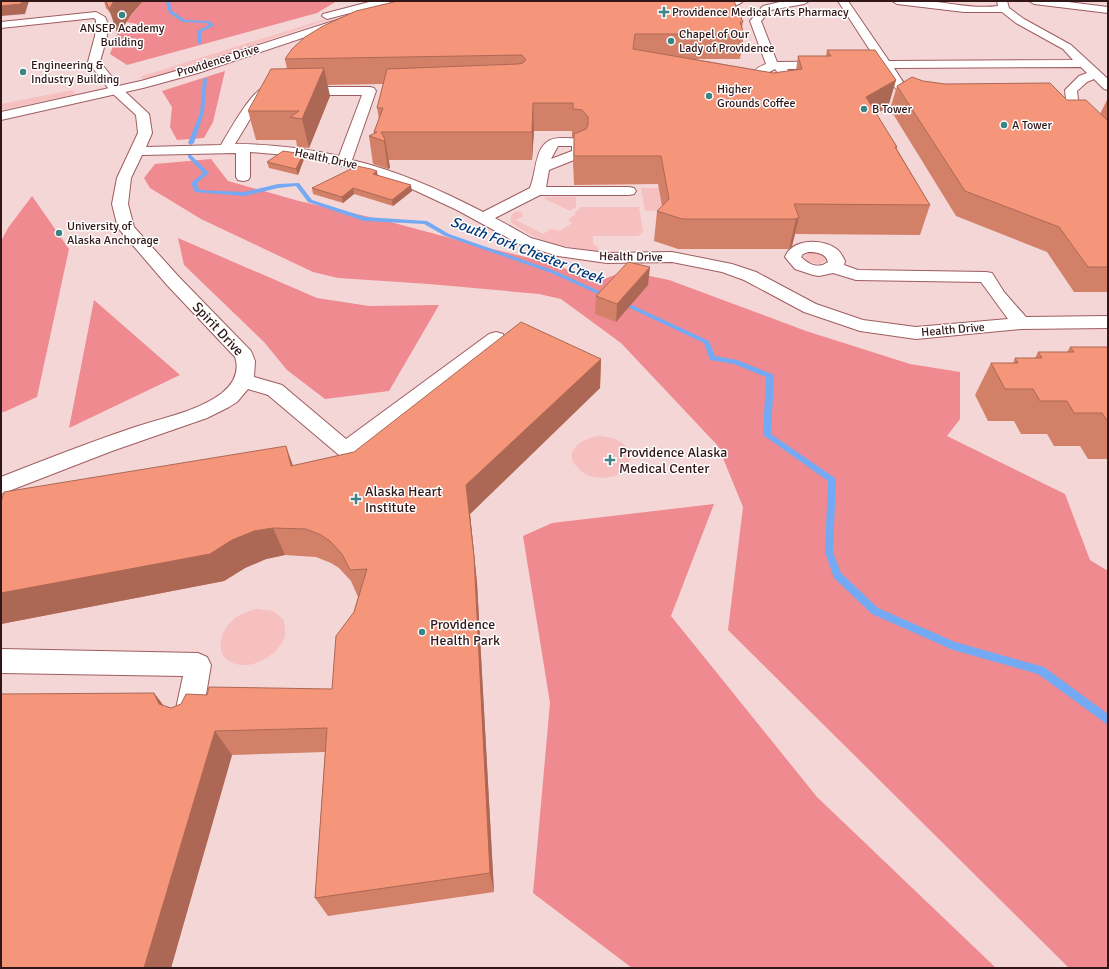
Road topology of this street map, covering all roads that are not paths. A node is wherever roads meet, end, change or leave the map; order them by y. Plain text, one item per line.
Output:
1 (663, 1) edge
2 (738, 1) edge
3 (804, 1) edge
4 (843, 1) edge
5 (897, 1) edge
6 (1034, 1) edge
7 (1088, 1) edge
8 (1108, 3) edge
9 (389, 5) edge
10 (1003, 5) edge
11 (1108, 10) edge
12 (746, 19) junction
13 (1, 25) edge
14 (293, 26) dead end
15 (1084, 63) junction
16 (886, 64) junction
17 (1095, 74) junction
18 (110, 82) junction
19 (1108, 86) edge
20 (386, 90) edge
21 (370, 91) junction
22 (1057, 100) edge
23 (1072, 100) junction
24 (937, 101) edge
25 (1, 116) edge
26 (1108, 145) edge
27 (226, 148) junction
28 (243, 148) junction
29 (136, 151) junction
30 (344, 162) junction
31 (543, 167) dead end
32 (243, 177) dead end
33 (537, 191) junction
34 (629, 191) dead end
35 (483, 218) junction
36 (833, 267) dead end
37 (1108, 322) edge
38 (1021, 323) junction
39 (496, 338) dead end
40 (242, 380) junction
41 (1, 486) edge
42 (1, 661) edge
43 (188, 718) edge

1 - 2 street
2 - 12 street
3 - 12 street
4 - 16 street
5 - 10 street
6 - 11 street
7 - 8 street
9 - 14 street, Providence Drive
9 - 18 street, Providence Drive
10 - 15 street
12 - 16 street
13 - 18 street, Spirit Drive
15 - 16 street
15 - 17 street
16 - 24 street
17 - 19 street
17 - 23 street
18 - 25 street, Providence Drive
18 - 29 street, Spirit Drive
20 - 21 street
21 - 27 street
21 - 30 street
22 - 23 street
23 - 26 street
27 - 28 street, Health Drive
27 - 29 street, Health Drive
28 - 30 street, Health Drive
28 - 32 street
29 - 40 street, Spirit Drive
30 - 35 street, Health Drive
31 - 33 street
33 - 34 street
33 - 35 street
35 - 38 street, Health Drive
36 - 38 street
37 - 38 street, Health Drive
39 - 40 street
40 - 41 street, Spirit Drive
42 - 43 street

